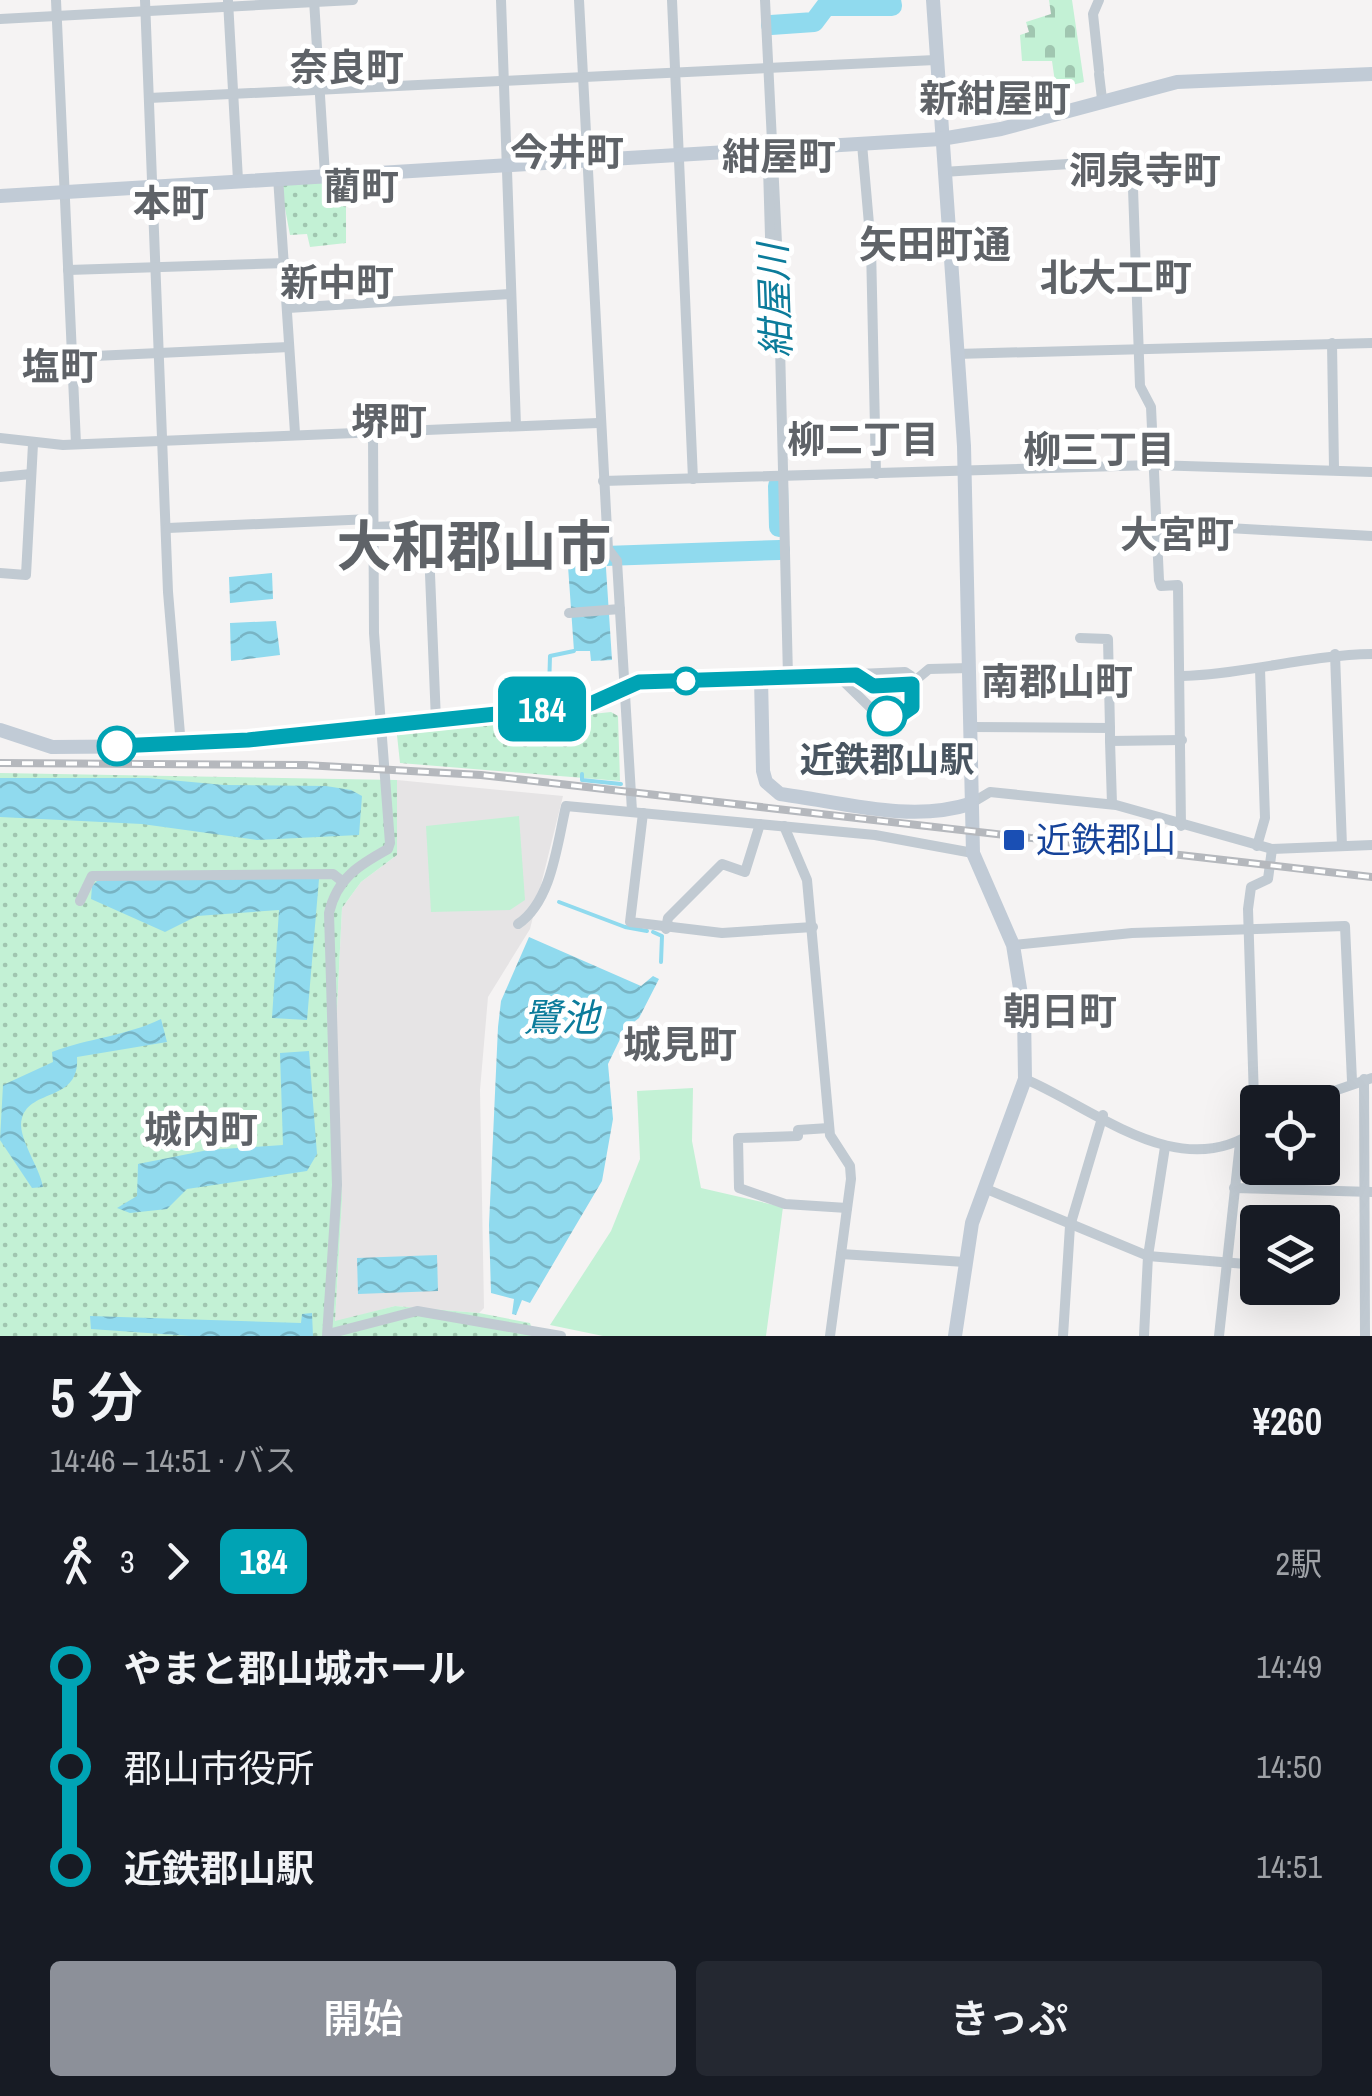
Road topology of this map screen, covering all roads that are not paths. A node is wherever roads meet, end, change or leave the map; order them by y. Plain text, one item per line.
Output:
1 (56, 0) edge
2 (354, 0) edge
3 (501, 0) edge
4 (579, 0) edge
5 (672, 0) edge
6 (765, 0) edge
7 (932, 0) edge
8 (1098, 0) edge
9 (314, 1) edge
10 (228, 3) edge
11 (145, 5) edge
12 (57, 16) junction
13 (0, 19) edge
14 (935, 60) junction
15 (768, 70) junction
16 (674, 73) junction
17 (1372, 74) edge
18 (581, 76) junction
19 (504, 78) junction
20 (319, 88) junction
21 (233, 93) junction
22 (148, 98) junction
23 (1102, 99) junction
24 (941, 140) junction
25 (862, 144) junction
26 (770, 150) junction
27 (679, 156) junction
28 (586, 161) junction
29 (506, 165) junction
30 (943, 172) junction
31 (325, 175) junction
32 (278, 177) junction
33 (238, 180) junction
34 (151, 186) junction
35 (65, 192) junction
36 (0, 196) edge
37 (286, 262) junction
38 (156, 267) junction
39 (68, 270) junction
40 (510, 294) junction
41 (288, 308) junction
42 (1332, 343) junction
43 (1372, 343) edge
44 (289, 348) junction
45 (1139, 351) junction
46 (160, 352) junction
47 (956, 354) junction
48 (73, 357) junction
49 (598, 423) junction
50 (516, 426) junction
51 (373, 433) junction
52 (295, 434) junction
53 (0, 438) edge
54 (164, 438) junction
55 (32, 444) junction
56 (76, 444) junction
57 (1153, 465) junction
58 (1334, 469) junction
59 (1372, 472) edge
60 (31, 474) junction
61 (876, 474) junction
62 (964, 474) junction
63 (784, 476) junction
64 (0, 477) edge
65 (692, 479) junction
66 (602, 481) junction
67 (371, 523) junction
68 (1157, 524) junction
69 (168, 528) junction
70 (1372, 536) edge
71 (0, 573) edge
72 (620, 609) junction
73 (569, 613) dead end
74 (1080, 638) dead end
75 (1334, 654) junction
76 (1372, 654) edge
77 (970, 668) junction
78 (1260, 670) junction
79 (838, 676) junction
80 (1182, 676) junction
81 (788, 677) junction
82 (761, 678) junction
83 (912, 684) junction
84 (623, 690) junction
85 (436, 721) junction
86 (381, 727) junction
87 (971, 727) junction
88 (1110, 728) junction
89 (0, 730) edge
90 (1182, 740) junction
91 (1110, 742) junction
92 (181, 746) junction
93 (970, 804) junction
94 (1112, 804) junction
95 (637, 812) junction
96 (760, 824) junction
97 (784, 826) junction
98 (1181, 826) junction
99 (1372, 845) edge
100 (1258, 846) junction
101 (1342, 846) junction
102 (1272, 848) junction
103 (973, 853) junction
104 (342, 881) junction
105 (80, 901) dead end
106 (518, 924) dead end
107 (813, 927) junction
108 (666, 929) junction
109 (1248, 931) junction
110 (1014, 945) junction
111 (1025, 1078) junction
112 (1363, 1079) edge
113 (1254, 1085) edge
114 (1103, 1116) junction
115 (830, 1128) junction
116 (1240, 1143) joint
117 (1166, 1148) junction
118 (984, 1188) junction
119 (1234, 1188) junction
120 (1369, 1192) edge
121 (847, 1208) junction
122 (1070, 1226) junction
123 (841, 1254) junction
124 (1148, 1256) junction
125 (965, 1262) junction
126 (1225, 1266) junction
127 (1240, 1266) edge
128 (1369, 1267) edge
129 (539, 1334) edge
130 (328, 1335) edge
131 (561, 1336) edge
132 (830, 1336) edge
133 (955, 1336) edge
134 (1063, 1336) edge
135 (1144, 1336) edge
136 (1220, 1336) edge
137 (1365, 1336) edge

1 - 12 street
2 - 9 street
3 - 19 street
4 - 18 street
5 - 16 street
6 - 15 street
7 - 14 street
8 - 23 street
9 - 10 street
9 - 20 street
10 - 11 street
10 - 21 street
11 - 12 street
11 - 22 street
12 - 13 street
12 - 35 street
14 - 15 street
14 - 24 street
15 - 16 street
15 - 26 street
16 - 18 street
16 - 27 street
17 - 23 street
18 - 19 street
18 - 28 street
19 - 20 street
19 - 29 street
20 - 21 street
20 - 31 street
21 - 22 street
21 - 33 street
22 - 34 street
23 - 24 street
24 - 25 street
24 - 30 street
25 - 26 street
25 - 61 street
26 - 27 street
26 - 63 street
27 - 28 street
27 - 65 street
28 - 29 street
28 - 49 street
29 - 31 street
29 - 40 street
30 - 45 street
30 - 47 street
31 - 32 street
32 - 33 street
32 - 37 street
33 - 34 street
34 - 35 street
34 - 38 street
35 - 36 street
35 - 39 street
37 - 38 street
37 - 41 street
38 - 39 street
38 - 46 street
39 - 48 street
40 - 41 street
40 - 50 street
41 - 44 street
42 - 43 street
42 - 45 street
42 - 58 street
44 - 46 street
44 - 52 street
45 - 47 street
45 - 57 street
46 - 48 street
46 - 54 street
47 - 62 street
48 - 56 street
49 - 50 street
49 - 66 street
50 - 51 street
51 - 52 street
51 - 67 street
52 - 54 street
53 - 55 street
54 - 56 street
54 - 69 street
55 - 56 street
55 - 60 street
57 - 58 street
57 - 62 street
57 - 68 street
58 - 59 street
60 - 64 street
60 - 71 street
61 - 62 street
61 - 63 street
62 - 77 street
63 - 65 street
63 - 81 street
65 - 66 street
66 - 72 street
67 - 69 street
67 - 85 street
67 - 86 street
68 - 70 street
68 - 80 street
69 - 92 street
72 - 73 street
72 - 84 street
74 - 88 street
75 - 76 street
75 - 78 street
75 - 101 street
77 - 83 street
77 - 87 street
78 - 80 street
78 - 100 street
79 - 81 street
79 - 83 street
79 - 83 street
80 - 90 street
81 - 82 street
82 - 84 street
82 - 93 street
84 - 85 street
84 - 95 street
85 - 86 street
86 - 92 street
86 - 104 street
87 - 88 street
87 - 93 street
88 - 91 street
89 - 92 street
90 - 91 street
90 - 98 street
91 - 94 street
93 - 94 street
93 - 103 street
94 - 98 street
95 - 96 street
95 - 106 street
95 - 108 street
96 - 97 street
96 - 108 street
97 - 103 street
97 - 107 street
98 - 100 street
99 - 101 street
100 - 102 street
101 - 102 street
102 - 109 street
103 - 110 street
104 - 105 street
104 - 130 street
107 - 108 street
107 - 115 street
109 - 110 street
109 - 112 street
109 - 113 street
110 - 111 street
111 - 114 street
111 - 118 street
112 - 120 street
114 - 117 street
114 - 122 street
115 - 121 street
115 - 121 street
116 - 117 street
116 - 119 street
117 - 124 street
118 - 122 street
118 - 125 street
119 - 120 street
119 - 126 street
120 - 128 street
121 - 123 street
122 - 124 street
122 - 134 street
123 - 125 street
123 - 132 street
124 - 126 street
124 - 135 street
125 - 133 street
126 - 127 street
126 - 136 street
128 - 137 street
129 - 130 street
129 - 131 street

